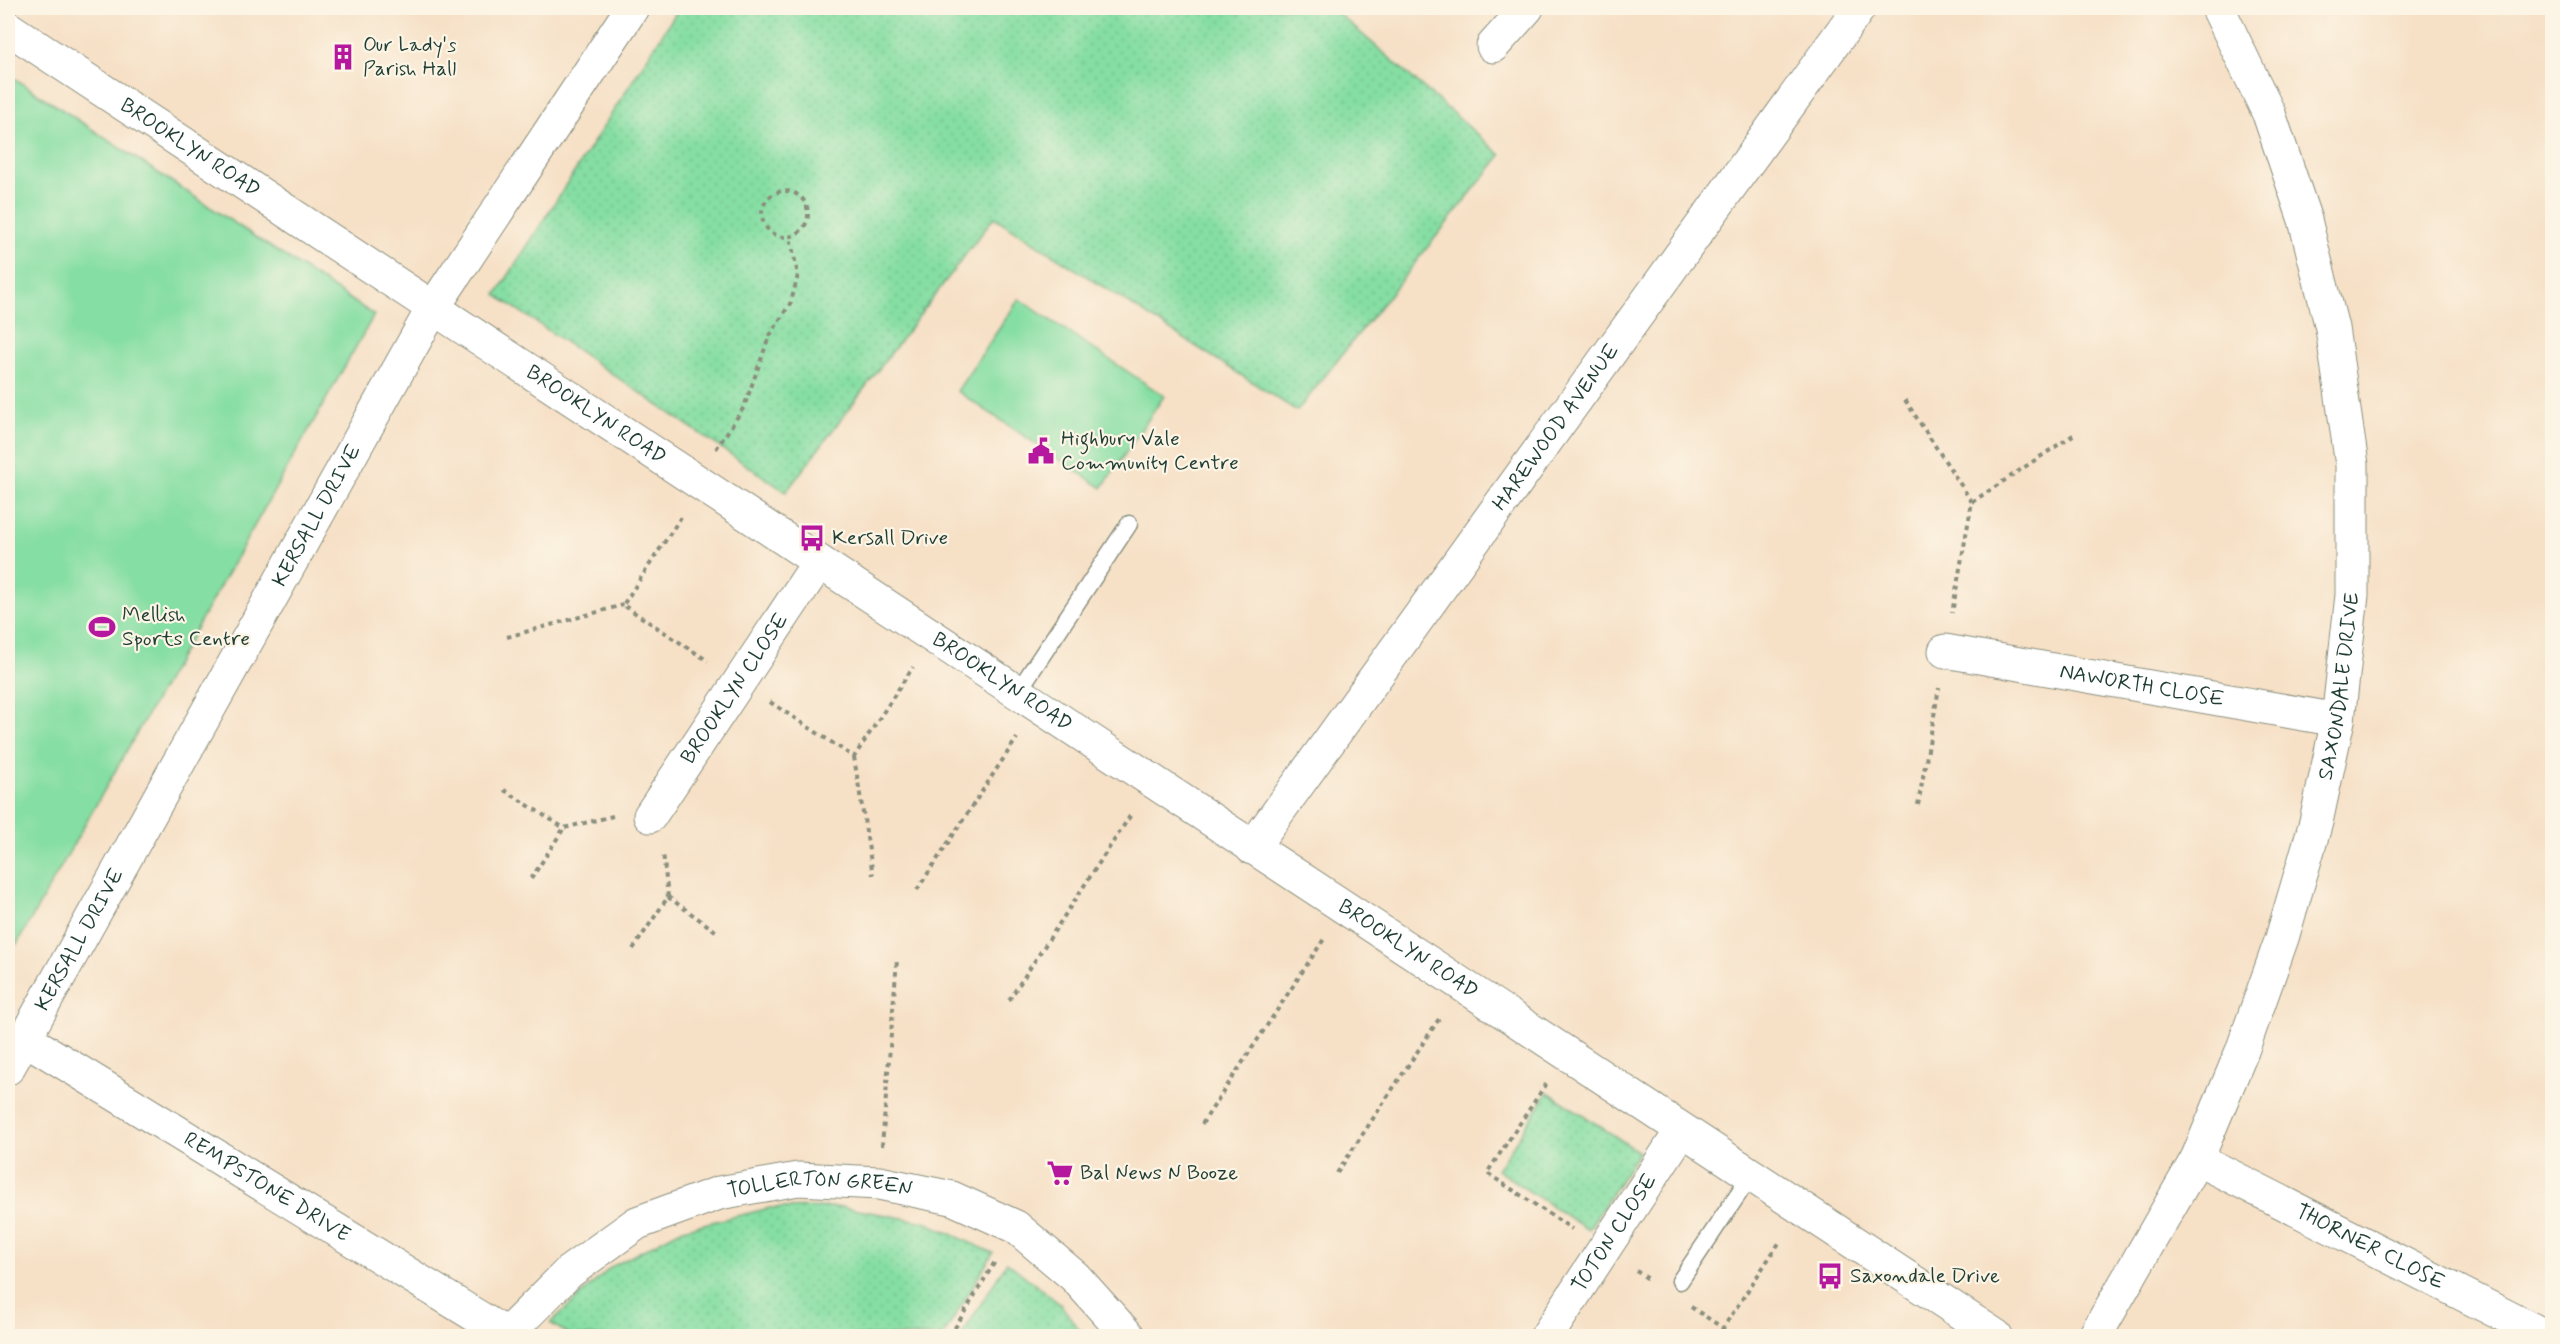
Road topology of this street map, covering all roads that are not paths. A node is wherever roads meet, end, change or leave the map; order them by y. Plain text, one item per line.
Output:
1 (632, 8) edge
2 (1527, 8) edge
3 (1859, 8) edge
4 (2218, 8) edge
5 (8, 28) edge
6 (1493, 45) dead end
7 (433, 308) junction
8 (1130, 524) dead end
9 (819, 562) junction
10 (1945, 651) dead end
11 (1028, 700) junction
12 (2338, 720) junction
13 (650, 816) road end
14 (1252, 848) junction
15 (24, 1038) junction
16 (8, 1068) edge
17 (1682, 1130) junction
18 (2197, 1159) junction
19 (1751, 1175) junction
20 (1680, 1281) dead end
21 (2541, 1334) dead end
22 (507, 1336) edge
23 (1128, 1336) edge
24 (1547, 1336) edge
25 (1996, 1336) edge
26 (2095, 1336) edge

1 - 7 street, KERSALL DRIVE
2 - 6 street
3 - 14 street, HAREWOOD AVENUE
4 - 12 street, SAXONDALE DRIVE
5 - 7 street, BROOKLYN ROAD
7 - 9 street, BROOKLYN ROAD
7 - 15 street, KERSALL DRIVE
8 - 11 lane
9 - 11 street, BROOKLYN ROAD
9 - 13 street, BROOKLYN CLOSE
10 - 12 street, NAWORTH CLOSE
11 - 14 street, BROOKLYN ROAD
12 - 18 street, SAXONDALE DRIVE
14 - 17 street, BROOKLYN ROAD
15 - 16 street, KERSALL DRIVE
15 - 22 street, REMPSTONE DRIVE
17 - 19 street, BROOKLYN ROAD
17 - 24 street, TOTON CLOSE
18 - 21 street, THORNER CLOSE
18 - 26 street, SAXONDALE DRIVE
19 - 20 lane
19 - 25 street, BROOKLYN ROAD
22 - 23 street, TOLLERTON GREEN

